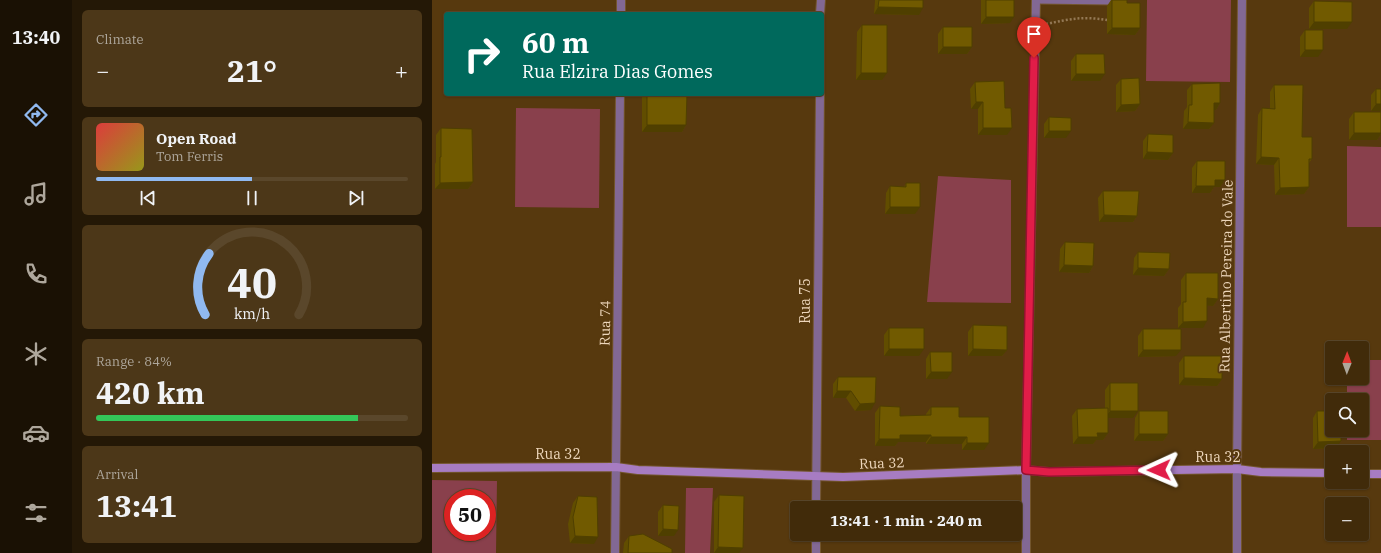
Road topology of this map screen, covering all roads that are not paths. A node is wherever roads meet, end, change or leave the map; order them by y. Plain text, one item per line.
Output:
1 (621, 0) edge
2 (821, 0) edge
3 (1036, 0) edge
4 (1242, 0) edge
5 (1113, 1) edge
6 (621, 12) edge
7 (820, 12) edge
8 (620, 96) edge
9 (820, 96) edge
10 (616, 467) junction
11 (432, 468) edge
12 (1237, 469) junction
13 (1026, 470) junction
14 (1325, 473) edge
15 (1369, 474) edge
16 (1381, 474) edge
17 (817, 476) junction
18 (816, 501) edge
19 (816, 541) edge
20 (615, 553) edge
21 (816, 553) edge
22 (1026, 553) edge
23 (1238, 553) edge

1 - 6 street
2 - 7 street
3 - 5 lane
3 - 13 street
4 - 12 street, Rua Albertino Pereira do Vale
8 - 10 street, Rua 74
9 - 17 street, Rua 75
10 - 11 main road, Rua 32
10 - 17 main road, Rua 32
10 - 20 street, Rua 74
12 - 13 main road, Rua 32
12 - 14 main road, Rua 32
12 - 23 street, Rua Albertino Pereira do Vale
13 - 17 main road, Rua 32
13 - 22 street
15 - 16 main road
17 - 18 street, Rua 75
19 - 21 street

